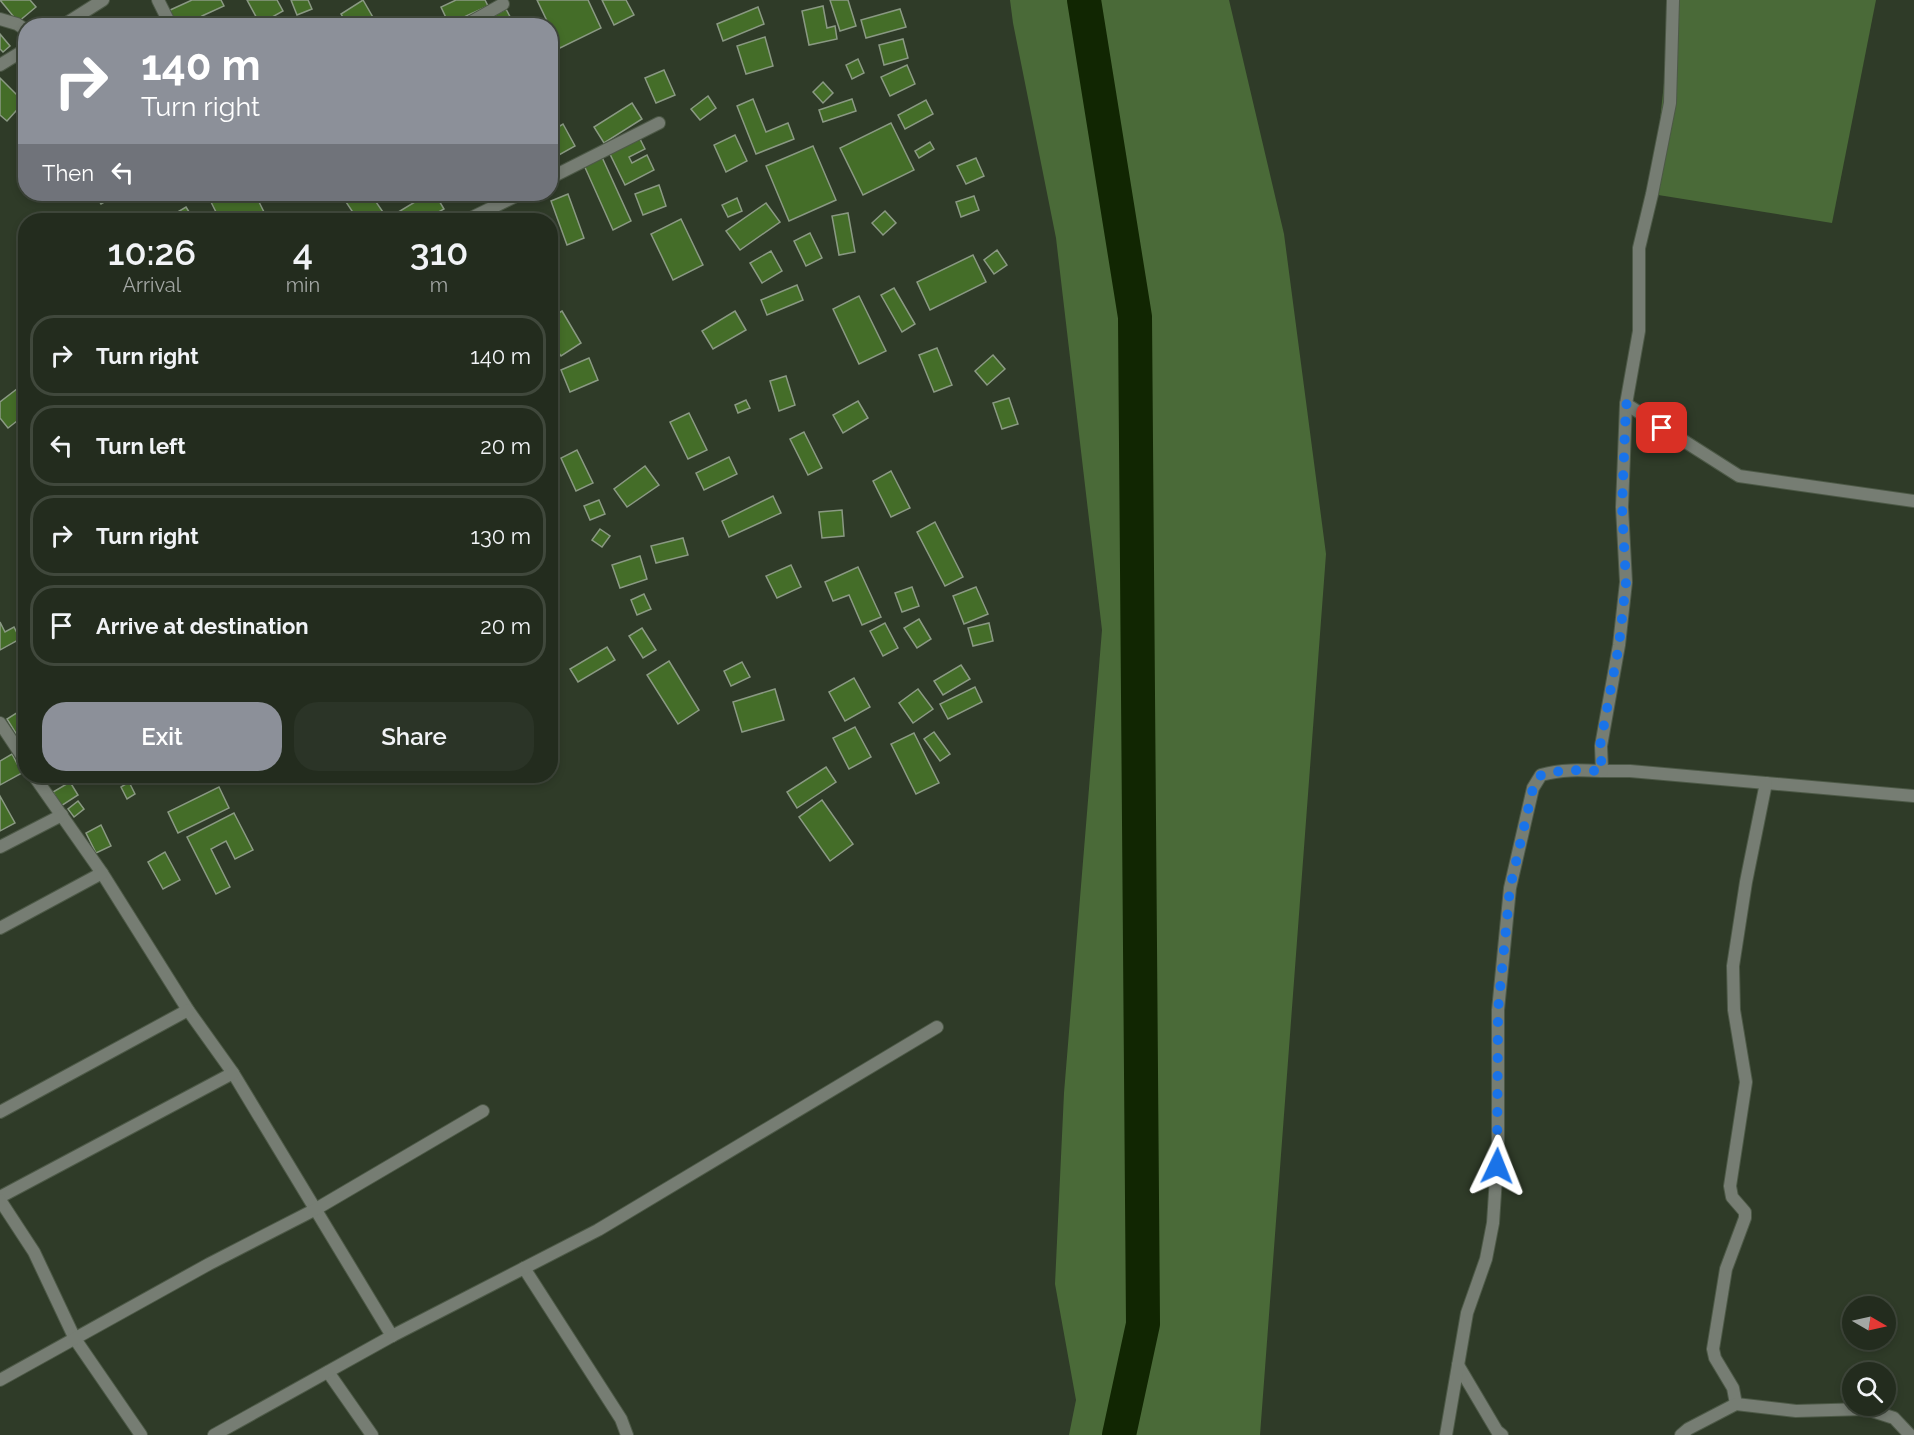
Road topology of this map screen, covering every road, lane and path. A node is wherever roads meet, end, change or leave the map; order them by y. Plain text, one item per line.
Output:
1 (103, 0) edge
2 (158, 0) edge
3 (1673, 0) edge
4 (503, 4) dead end
5 (75, 18) edge
6 (167, 18) edge
7 (478, 18) edge
8 (0, 19) edge
9 (18, 25) edge
10 (18, 54) edge
11 (0, 65) edge
12 (659, 123) dead end
13 (558, 174) edge
14 (506, 201) edge
15 (481, 213) edge
16 (1626, 404) junction
17 (1914, 501) edge
18 (0, 723) edge
19 (18, 750) edge
20 (1602, 771) junction
21 (39, 783) edge
22 (1766, 783) junction
23 (1914, 796) edge
24 (62, 815) junction
25 (0, 847) edge
26 (102, 873) junction
27 (0, 928) edge
28 (188, 1010) junction
29 (937, 1027) dead end
30 (233, 1073) junction
31 (483, 1111) dead end
32 (0, 1112) edge
33 (0, 1199) edge
34 (316, 1209) junction
35 (524, 1268) junction
36 (392, 1336) junction
37 (75, 1339) junction
38 (1458, 1365) junction
39 (328, 1372) junction
40 (0, 1380) edge
41 (1736, 1404) junction
42 (141, 1435) edge
43 (214, 1435) edge
44 (372, 1435) edge
45 (627, 1435) edge
46 (1446, 1435) edge
47 (1502, 1435) edge
48 (1681, 1435) edge
49 (1910, 1435) edge

1 - 5 street
2 - 6 street
3 - 16 street
4 - 7 street
8 - 9 street
10 - 11 street
12 - 13 street
14 - 15 street
16 - 17 street
16 - 20 street
18 - 19 street
20 - 22 street
20 - 38 street
21 - 24 street
22 - 23 street
22 - 41 street
24 - 25 street
24 - 26 street
26 - 27 street
26 - 28 street
28 - 30 street
28 - 32 street
29 - 35 street
30 - 33 street
30 - 34 street
31 - 34 street
33 - 37 street
34 - 36 street
34 - 37 street
35 - 36 street
35 - 45 street
36 - 39 street
37 - 40 street
37 - 42 street
38 - 46 street
38 - 47 street
39 - 43 street
39 - 44 street
41 - 48 street
41 - 49 street

